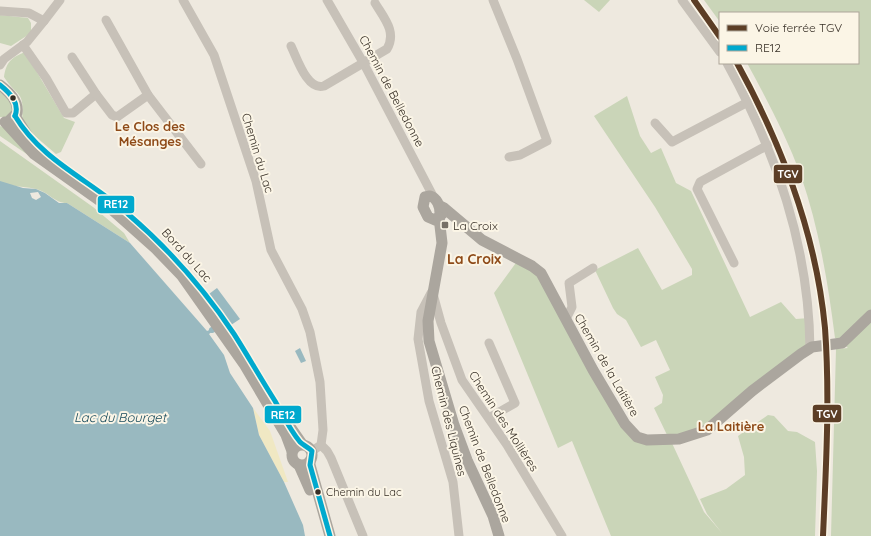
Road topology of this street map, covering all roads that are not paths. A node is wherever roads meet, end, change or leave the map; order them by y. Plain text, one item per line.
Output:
1 (60, 0) edge
2 (183, 0) edge
3 (327, 0) edge
4 (493, 0) edge
5 (682, 0) edge
6 (375, 3) dead end
7 (0, 11) edge
8 (106, 20) dead end
9 (44, 22) junction
10 (23, 45) junction
11 (291, 46) dead end
12 (719, 51) edge
13 (72, 57) dead end
14 (364, 64) junction
15 (728, 64) edge
16 (0, 65) edge
17 (0, 84) edge
18 (96, 94) junction
19 (148, 95) junction
20 (748, 102) junction
21 (15, 116) junction
22 (3, 122) edge
23 (655, 122) dead end
24 (768, 145) junction
25 (509, 157) dead end
26 (201, 164) dead end
27 (429, 197) junction
28 (441, 214) junction
29 (734, 263) dead end
30 (593, 268) dead end
31 (432, 290) junction
32 (871, 315) edge
33 (566, 319) junction
34 (222, 325) junction
35 (489, 343) dead end
36 (811, 348) junction
37 (489, 418) junction
38 (302, 444) junction
39 (292, 451) junction
40 (314, 453) junction
41 (299, 465) junction
42 (322, 536) edge
43 (330, 536) edge
44 (363, 536) edge
45 (460, 536) edge
46 (499, 536) edge
47 (562, 536) edge

1 - 9 street
2 - 40 street, Chemin du Lac
3 - 14 street, Chemin de Belledonne
4 - 25 street
5 - 12 street
6 - 14 street
7 - 9 street
8 - 19 street
9 - 10 street
10 - 16 street
10 - 18 street
11 - 14 street
13 - 18 street
14 - 27 street, Chemin de Belledonne
15 - 20 street
17 - 21 main road
18 - 19 street
19 - 26 street
20 - 23 street
20 - 24 street
21 - 22 main road
21 - 34 main road, Bord du Lac
22 - 34 main road, Bord du Lac
24 - 29 street
24 - 36 street
27 - 28 main road
27 - 28 main road
28 - 31 main road, Chemin de Belledonne
28 - 33 main road, Chemin de la Laitière
30 - 33 street
31 - 37 street, Chemin des Mollières
31 - 45 street, Chemin des Liquines
31 - 46 main road, Chemin de Belledonne
32 - 36 main road
33 - 36 main road, Chemin de la Laitière
34 - 38 main road, Bord du Lac
34 - 39 main road, Bord du Lac
35 - 37 street
37 - 47 street, Chemin des Mollières
38 - 39 main road
38 - 40 main road
39 - 41 main road
40 - 41 main road
40 - 43 main road
40 - 44 street
41 - 42 main road

